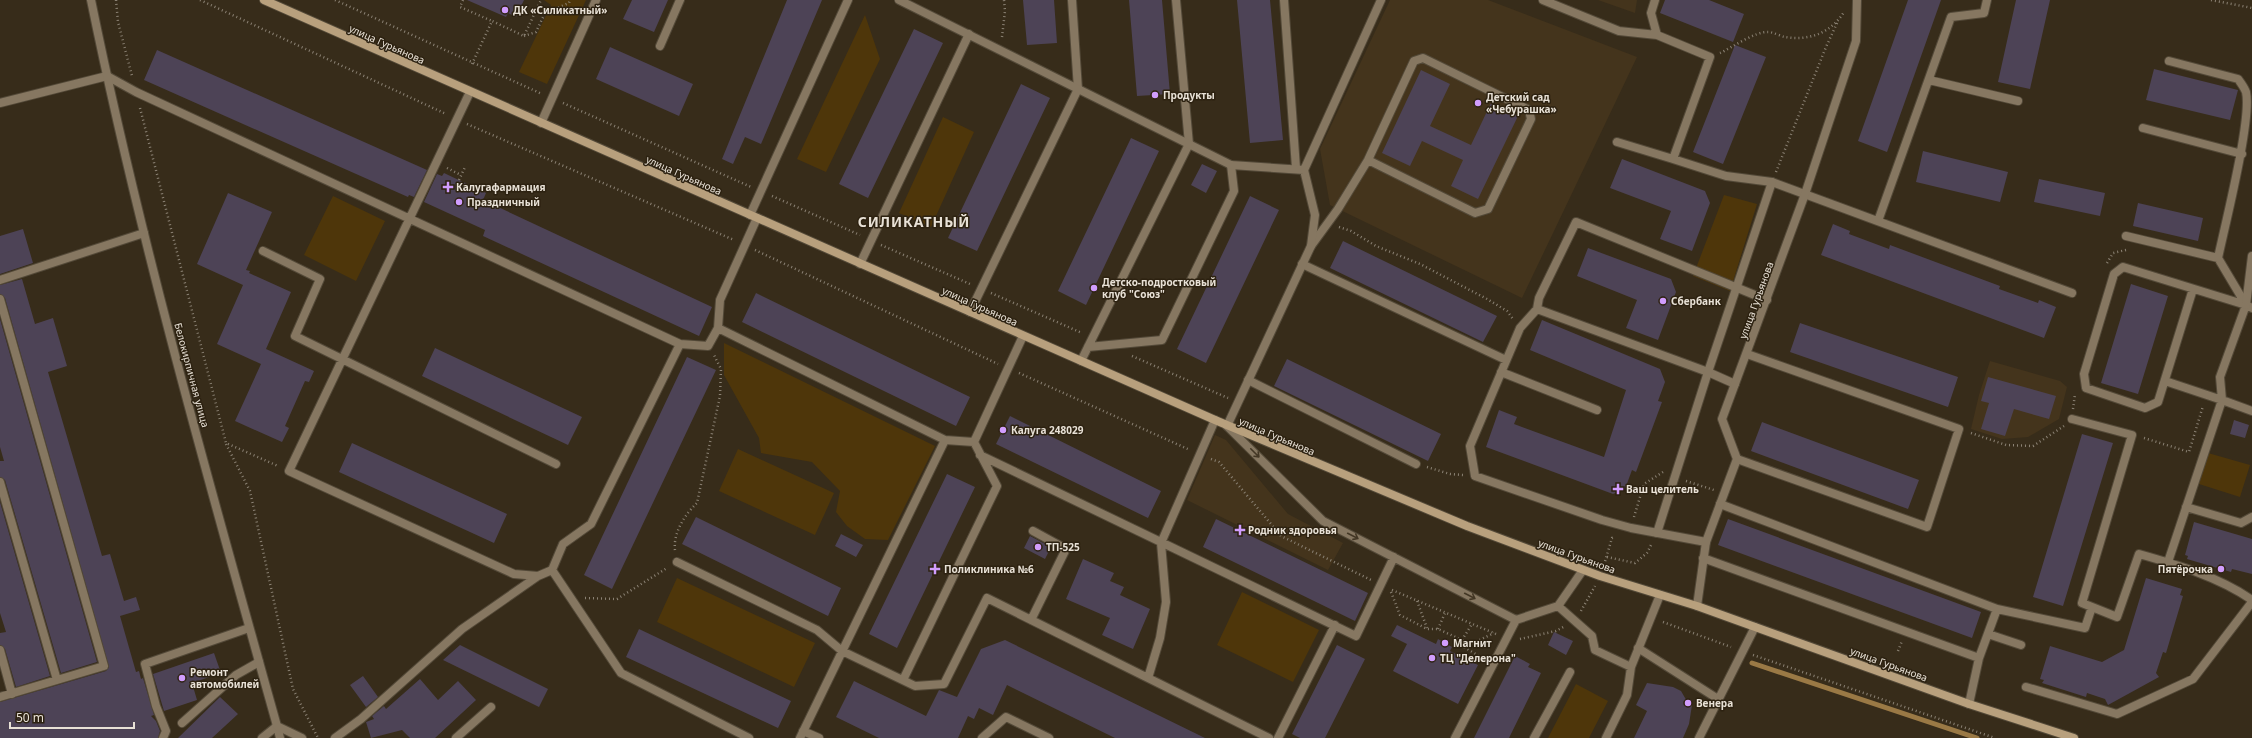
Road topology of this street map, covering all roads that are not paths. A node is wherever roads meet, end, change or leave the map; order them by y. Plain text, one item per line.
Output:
1 (91, 0) edge
2 (264, 0) edge
3 (596, 0) edge
4 (680, 0) edge
5 (848, 0) edge
6 (899, 0) edge
7 (1072, 0) edge
8 (1176, 0) edge
9 (1284, 0) edge
10 (1381, 0) edge
11 (1543, 0) edge
12 (1655, 0) edge
13 (1857, 0) edge
14 (1988, 0) edge
15 (969, 34) junction
16 (1657, 35) junction
17 (660, 46) dead end
18 (2169, 61) dead end
19 (107, 76) junction
20 (1928, 80) junction
21 (1078, 89) junction
22 (470, 92) junction
23 (2018, 101) dead end
24 (0, 103) edge
25 (541, 123) junction
26 (2143, 128) dead end
27 (1616, 142) dead end
28 (1189, 144) junction
29 (2242, 154) junction
30 (1673, 159) junction
31 (1368, 160) junction
32 (1231, 165) junction
33 (1300, 169) junction
34 (1772, 182) junction
35 (1805, 194) junction
36 (753, 217) junction
37 (410, 219) junction
38 (1878, 221) junction
39 (144, 233) junction
40 (2126, 236) dead end
41 (1311, 246) junction
42 (263, 251) dead end
43 (2252, 256) edge
44 (2218, 258) junction
45 (860, 264) junction
46 (1302, 264) junction
47 (0, 280) edge
48 (1736, 287) junction
49 (2193, 289) junction
50 (2072, 293) dead end
51 (0, 299) edge
52 (1767, 300) junction
53 (2249, 306) edge
54 (1537, 309) junction
55 (970, 312) junction
56 (718, 328) junction
57 (1023, 336) junction
58 (680, 344) junction
59 (1088, 347) junction
60 (1747, 354) junction
61 (342, 360) junction
62 (1506, 360) junction
63 (1081, 361) junction
64 (1501, 372) junction
65 (1708, 372) junction
66 (1248, 380) junction
67 (2165, 381) junction
68 (1736, 384) junction
69 (2222, 400) junction
70 (1597, 410) dead end
71 (2252, 410) edge
72 (2072, 418) dead end
73 (1215, 420) junction
74 (1227, 426) junction
75 (945, 440) junction
76 (974, 442) junction
77 (980, 455) junction
78 (1737, 459) junction
79 (556, 464) dead end
80 (1416, 464) road end
81 (0, 482) edge
82 (1720, 504) junction
83 (2186, 507) junction
84 (2252, 517) edge
85 (1033, 531) dead end
86 (1657, 533) junction
87 (1706, 542) junction
88 (1161, 543) junction
89 (1394, 557) junction
90 (1703, 558) junction
91 (677, 562) road end
92 (2168, 562) junction
93 (552, 570) junction
94 (1583, 570) junction
95 (538, 576) junction
96 (1660, 595) junction
97 (2252, 601) edge
98 (1558, 606) junction
99 (1697, 606) junction
100 (2092, 607) junction
101 (1997, 608) junction
102 (1031, 620) junction
103 (1516, 620) junction
104 (1334, 625) junction
105 (1755, 627) junction
106 (249, 628) junction
107 (1988, 634) junction
108 (2021, 645) dead end
109 (1638, 648) junction
110 (0, 650) edge
111 (842, 651) junction
112 (1979, 658) junction
113 (259, 662) junction
114 (1631, 666) junction
115 (1570, 672) dead end
116 (1148, 678) junction
117 (57, 680) junction
118 (903, 680) junction
119 (2026, 687) dead end
120 (12, 694) junction
121 (0, 697) edge
122 (1718, 699) junction
123 (1969, 704) junction
124 (491, 707) dead end
125 (182, 723) dead end
126 (277, 726) junction
127 (802, 734) edge
128 (163, 738) edge
129 (262, 738) edge
130 (280, 738) edge
131 (302, 738) edge
132 (335, 738) edge
133 (456, 738) edge
134 (749, 738) edge
135 (819, 738) edge
136 (982, 738) edge
137 (1049, 738) edge
138 (1270, 738) edge
139 (1278, 738) edge
140 (1455, 738) edge
141 (1534, 738) edge
142 (1606, 738) edge
143 (1698, 738) edge
144 (2074, 738) edge

1 - 19 street, Белокирпичная улица
2 - 22 street, улица Гурьянова
3 - 25 street
4 - 17 street
5 - 36 street
6 - 15 street
7 - 21 street
8 - 28 street
9 - 33 street
10 - 33 street
11 - 16 street
12 - 16 street
13 - 35 street, улица Гурьянова
14 - 20 street
15 - 21 street
15 - 45 street
16 - 30 street
18 - 29 street
19 - 24 street
19 - 37 street
19 - 39 street, Белокирпичная улица
20 - 23 street
20 - 38 street
21 - 28 street
21 - 55 street
22 - 25 street, улица Гурьянова
22 - 37 street
25 - 36 street, улица Гурьянова
26 - 29 street
27 - 30 street
28 - 32 street
28 - 59 street
29 - 44 street
30 - 34 street
31 - 31 street
31 - 41 street
32 - 33 street
32 - 59 street
33 - 41 street
34 - 35 street
34 - 48 street
35 - 38 street
35 - 52 street, улица Гурьянова
36 - 45 street, улица Гурьянова
36 - 56 street
37 - 58 street
37 - 61 street
38 - 50 street
39 - 47 street
39 - 106 street, Белокирпичная улица
40 - 44 street
41 - 46 street
42 - 61 street
43 - 53 street
44 - 53 street
45 - 55 street, улица Гурьянова
46 - 62 street
46 - 66 street
48 - 52 street
48 - 54 street
48 - 65 street
49 - 53 street
49 - 67 street
49 - 67 street
51 - 117 street
52 - 60 street, улица Гурьянова
53 - 69 street
54 - 62 street
54 - 65 street
55 - 57 street, улица Гурьянова
56 - 58 street
56 - 75 street
57 - 63 street, улица Гурьянова
57 - 76 street
58 - 93 street
59 - 63 street
60 - 68 street, улица Гурьянова
60 - 78 street
61 - 79 street
61 - 95 street
62 - 64 street
63 - 73 street, улица Гурьянова
64 - 70 street
64 - 86 street
65 - 68 street
65 - 86 street
66 - 74 street
66 - 80 street
67 - 69 street
68 - 78 street, улица Гурьянова
69 - 71 street
69 - 83 street
72 - 100 street
73 - 74 street, улица Гурьянова
73 - 88 street
74 -> 89 street
74 - 94 street, улица Гурьянова
75 - 76 street
75 - 111 street
76 - 77 street
77 - 88 street
77 - 118 street
78 - 82 street
81 - 117 street
82 - 87 street
82 - 101 street
83 - 84 street
83 - 92 street
85 - 102 street
86 - 87 street
87 - 90 street
88 - 104 street
88 - 116 street
89 -> 103 street
89 - 104 street
90 - 99 street
90 - 112 street
91 - 111 street
92 - 97 street
92 - 100 street
93 - 95 street
93 - 134 street
94 - 96 street, улица Гурьянова
94 - 98 street
95 - 132 street
96 - 99 street, улица Гурьянова
96 - 109 street
97 - 119 street
98 - 103 street
98 - 114 street
99 - 105 street, улица Гурьянова
100 - 101 street
101 - 107 street
102 - 116 street
102 - 118 street
103 - 140 street
104 - 139 street
105 - 122 street
105 - 123 street, улица Гурьянова
106 - 113 street, Белокирпичная улица
106 - 128 street
107 - 108 street
107 - 112 street
109 - 114 street
109 - 122 street
110 - 120 street
111 - 118 street
111 - 127 street
112 - 123 street
113 - 125 street
113 - 126 street, Белокирпичная улица
114 - 142 street
115 - 141 street
116 - 138 street
117 - 120 street
120 - 121 street
122 - 143 street
123 - 144 street, улица Гурьянова
124 - 133 street
126 - 129 street
126 - 130 street, Белокирпичная улица
126 - 131 street
127 - 135 street
136 - 137 street

